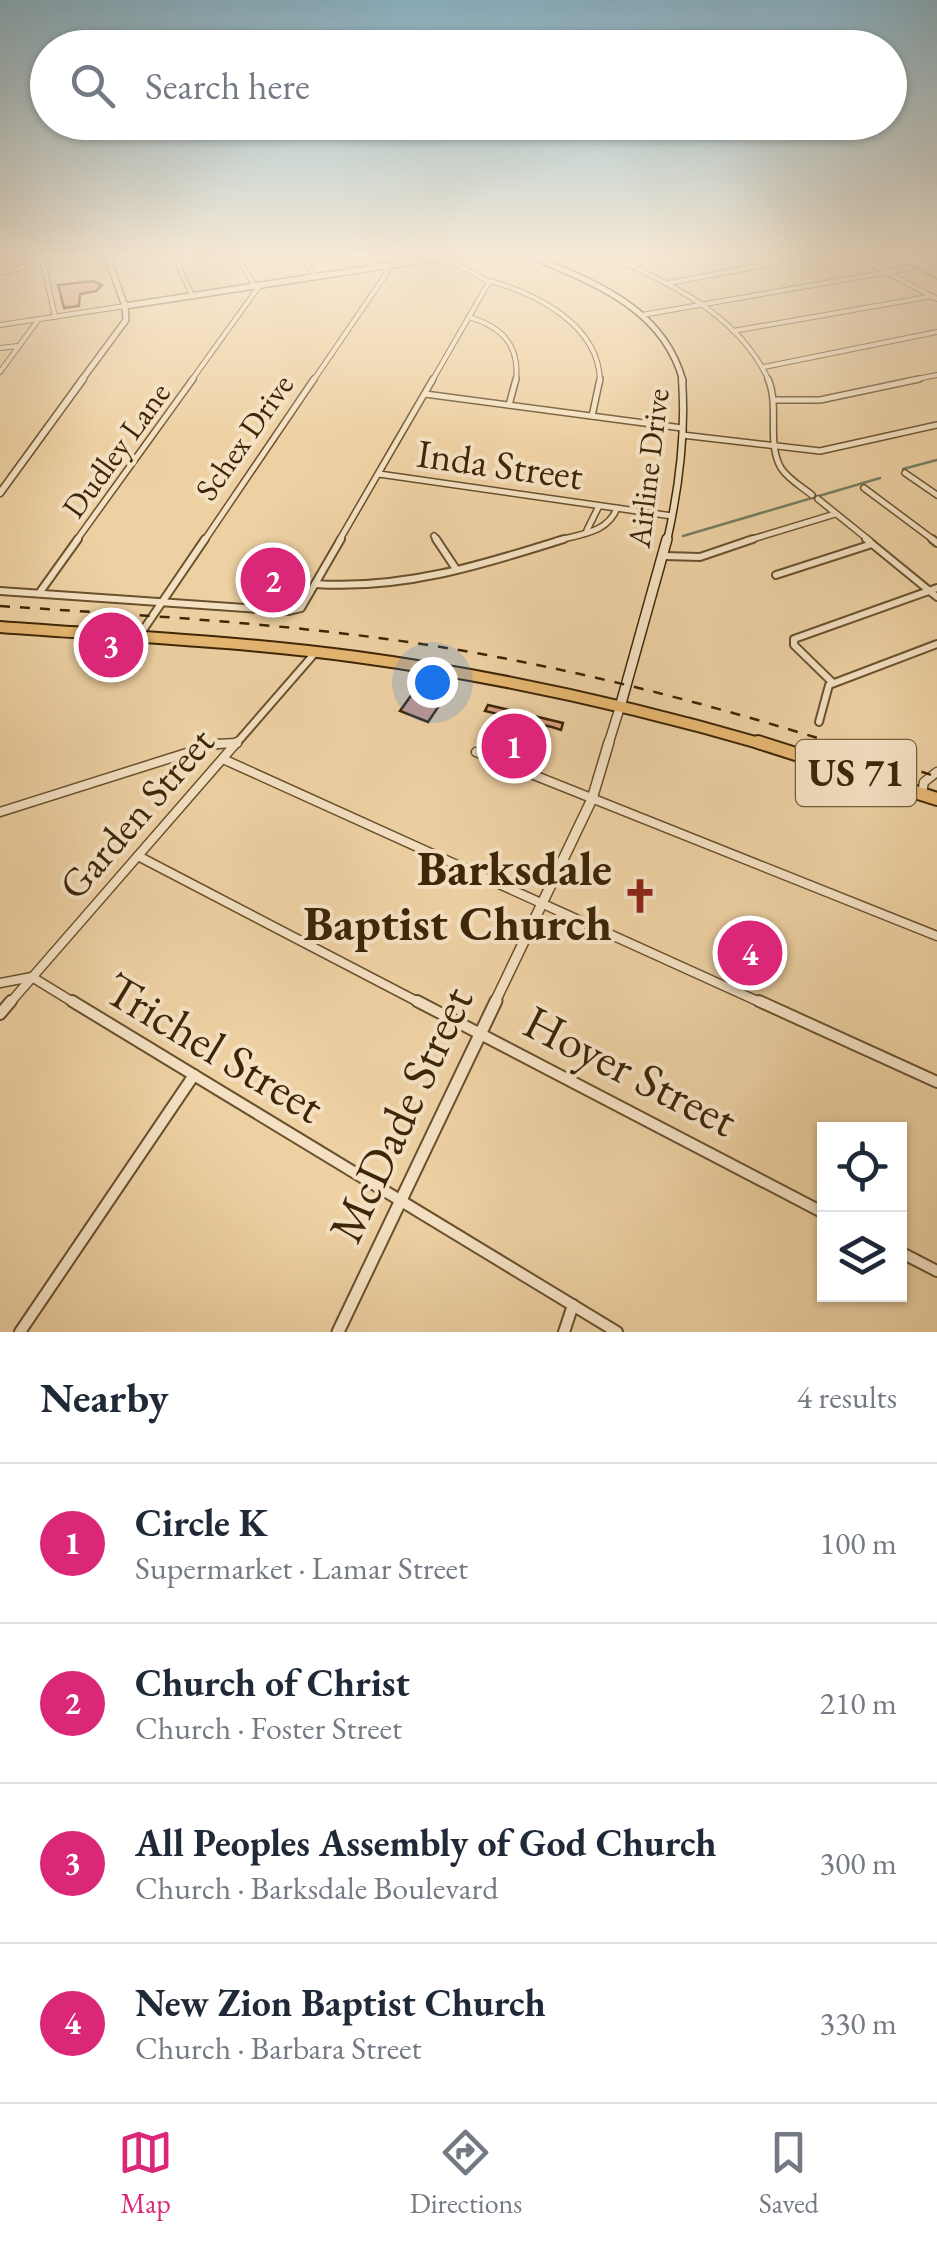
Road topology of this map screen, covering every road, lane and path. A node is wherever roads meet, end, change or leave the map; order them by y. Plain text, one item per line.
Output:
1 (60, 316) edge
2 (127, 316) edge
3 (237, 316) edge
4 (357, 316) edge
5 (559, 316) edge
6 (644, 316) edge
7 (715, 316) edge
8 (823, 316) edge
9 (55, 317) joint
10 (470, 318) joint
11 (38, 319) junction
12 (0, 325) edge
13 (732, 331) junction
14 (937, 332) edge
15 (20, 346) junction
16 (0, 348) edge
17 (764, 368) junction
18 (0, 372) edge
19 (937, 374) edge
20 (426, 394) junction
21 (775, 400) junction
22 (508, 405) junction
23 (592, 416) junction
24 (937, 426) edge
25 (682, 432) junction
26 (778, 448) junction
27 (905, 473) dead end
28 (380, 474) junction
29 (864, 488) dead end
30 (0, 494) edge
31 (937, 495) edge
32 (599, 506) junction
33 (618, 508) junction
34 (835, 514) junction
35 (672, 516) junction
36 (586, 530) junction
37 (434, 536) dead end
38 (937, 543) edge
39 (872, 544) junction
40 (664, 556) junction
41 (456, 568) junction
42 (776, 575) dead end
43 (315, 584) junction
44 (933, 589) edge
45 (0, 591) edge
46 (40, 593) junction
47 (937, 597) edge
48 (161, 601) junction
49 (296, 611) joint
50 (0, 628) edge
51 (139, 636) junction
52 (937, 644) edge
53 (316, 652) junction
54 (833, 682) junction
55 (620, 707) junction
56 (819, 722) dead end
57 (237, 743) junction
58 (476, 752) dead end
59 (222, 759) junction
60 (937, 772) edge
61 (922, 794) junction
62 (592, 799) junction
63 (937, 799) edge
64 (0, 812) edge
65 (138, 856) junction
66 (542, 903) junction
67 (937, 936) edge
68 (32, 977) junction
69 (0, 983) edge
70 (0, 1014) edge
71 (480, 1034) junction
72 (194, 1075) junction
73 (937, 1082) edge
74 (401, 1200) junction
75 (822, 1212) edge
76 (907, 1256) edge
77 (937, 1271) edge
78 (572, 1305) junction
79 (20, 1332) edge
80 (338, 1332) edge
81 (564, 1332) edge
82 (618, 1332) edge

1 - 9 street
2 - 30 street
3 - 46 street, Dudley Lane
4 - 48 street, Schex Drive
5 - 23 street
6 - 25 main road, Airline Drive
7 - 13 street
8 - 13 street
9 - 11 street
10 - 20 street
10 - 22 street
11 - 12 street
11 - 15 street
13 - 17 street
14 - 17 street
15 - 16 street
15 - 18 street
17 - 21 street
19 - 21 street
20 - 22 street
20 - 28 street
21 - 26 street
22 - 23 street
23 - 25 street
24 - 26 street
25 - 26 street
25 - 35 main road, Airline Drive
26 - 34 street
27 - 31 street
28 - 32 street, Inda Street
28 - 43 street
29 - 38 street
32 - 33 street, Inda Street
32 - 36 street
33 - 35 street, Inda Street
33 - 36 street
34 - 39 street
34 - 40 street
35 - 40 main road, Airline Drive
36 - 41 street
37 - 41 street
39 - 42 street
39 - 44 street
40 - 55 main road, Airline Drive
41 - 43 street
43 - 49 street
44 - 47 street
44 - 54 street
45 - 46 street
46 - 48 street
48 - 49 street
48 - 51 street, Schex Drive
50 - 51 main road, US 71
51 - 53 main road, US 71
52 - 54 street
53 - 55 main road, US 71
53 - 57 street, Garden Street
54 - 56 street
55 - 61 main road, US 71
55 - 62 street, McDade Street
57 - 59 street, Garden Street
57 - 64 street
58 - 62 street
59 - 65 street, Garden Street
59 - 66 street
60 - 61 street
61 - 63 main road, US 71
62 - 66 street, McDade Street
62 - 67 street
65 - 68 street, Garden Street
65 - 71 street, Hoyer Street
66 - 71 street, McDade Street
66 - 73 street
68 - 69 street
68 - 70 street, Garden Street
68 - 72 street, Trichel Street
71 - 74 street, McDade Street
71 - 75 street, Hoyer Street
72 - 74 street, Trichel Street
72 - 79 street
74 - 78 street, Trichel Street
74 - 80 street, McDade Street
76 - 77 street
78 - 81 street
78 - 82 street, Trichel Street

